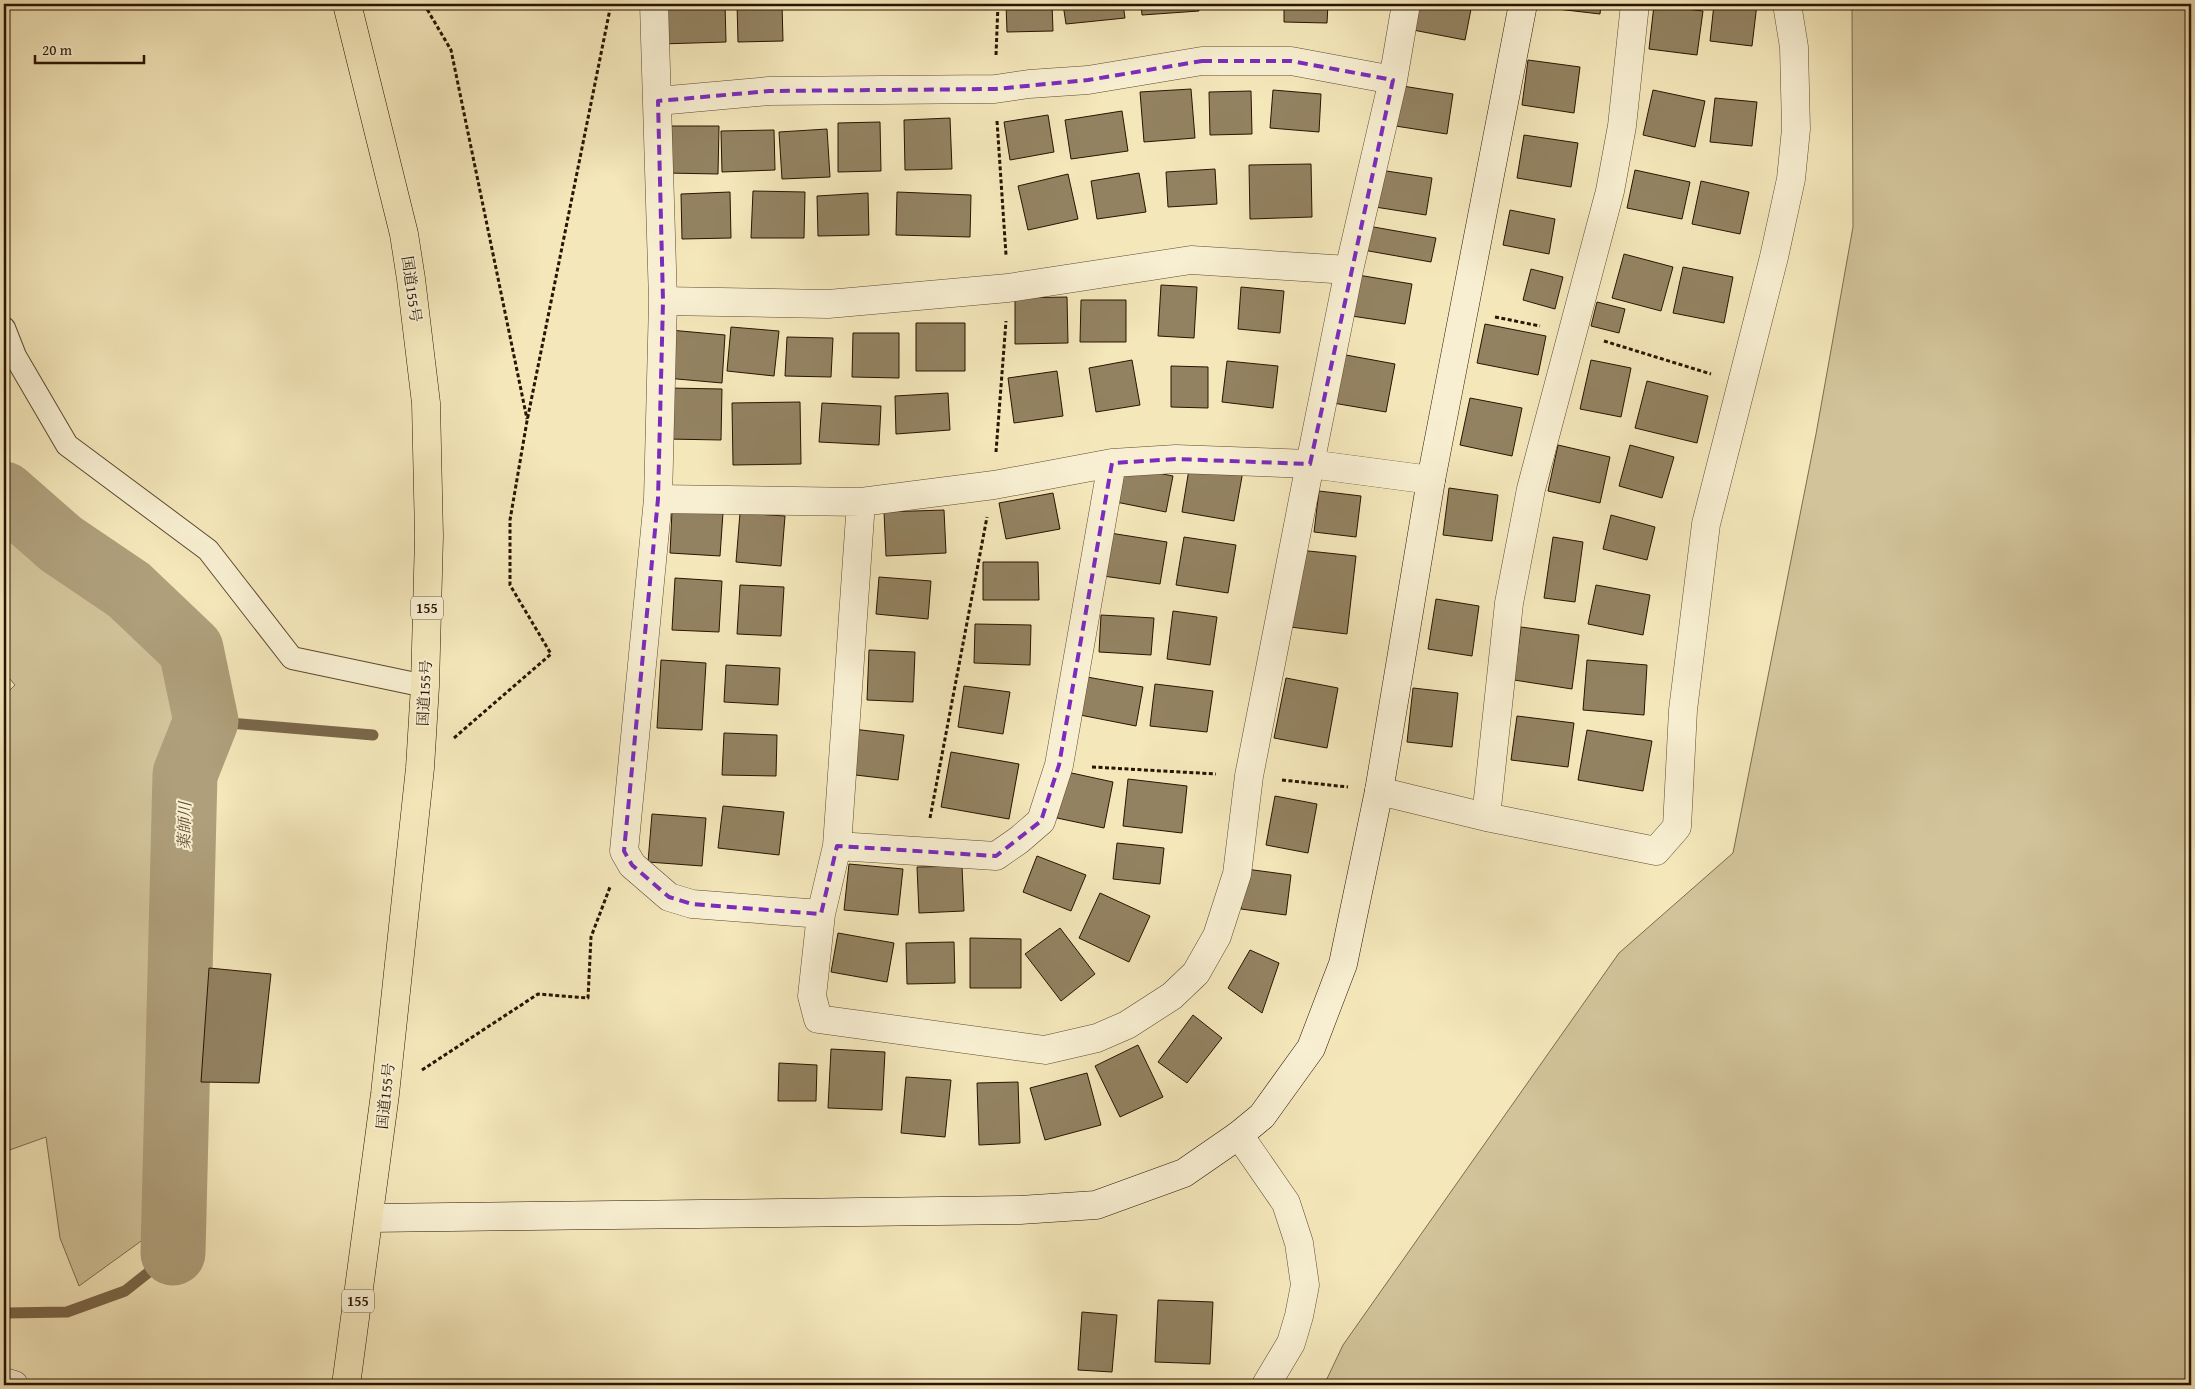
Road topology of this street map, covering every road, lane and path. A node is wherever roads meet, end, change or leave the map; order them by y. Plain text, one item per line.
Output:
1 (348, 4) edge
2 (424, 4) edge
3 (611, 4) edge
4 (654, 4) edge
5 (998, 4) edge
6 (1406, 4) edge
7 (1523, 4) edge
8 (1635, 4) edge
9 (1787, 4) edge
10 (1393, 80) junction
11 (995, 89) junction
12 (658, 101) junction
13 (1349, 270) junction
14 (1008, 288) junction
15 (663, 301) junction
16 (4, 328) edge
17 (528, 422) junction
18 (1112, 464) junction
19 (1310, 464) junction
20 (1430, 480) junction
21 (994, 485) junction
22 (658, 499) junction
23 (861, 502) junction
24 (425, 686) junction
25 (420, 768) junction
26 (1379, 791) junction
27 (1486, 817) junction
28 (837, 846) junction
29 (624, 851) junction
30 (924, 851) junction
31 (821, 914) junction
32 (386, 1094) junction
33 (1240, 1135) junction
34 (370, 1218) junction
35 (4, 1382) edge
36 (14, 1385) edge
37 (346, 1385) edge
38 (1266, 1385) edge

1 - 24 highway, 国道155号 / 155
2 - 17 path
3 - 17 path
4 - 12 street
5 - 11 path
6 - 10 street
7 - 20 street
8 - 27 street
9 - 27 street
10 - 11 street
10 - 13 street
11 - 12 street
11 - 14 path
12 - 15 street
13 - 14 street
13 - 19 street
14 - 15 street
14 - 21 path
15 - 22 street
16 - 24 lane
17 - 25 path
18 - 19 street
18 - 21 street
18 - 30 street
19 - 20 street
19 - 31 street
20 - 26 street
21 - 23 street
21 - 30 path
22 - 23 street
22 - 29 street
23 - 28 street
24 - 25 highway, 国道155号 / 155
25 - 32 highway, 国道155号 / 155
26 - 27 street
26 - 33 street
28 - 30 street
28 - 31 street
29 - 31 street
29 - 32 path
32 - 34 highway, 国道155号 / 155
33 - 34 street
33 - 38 street
34 - 37 highway, 国道155号 / 155
35 - 36 street

